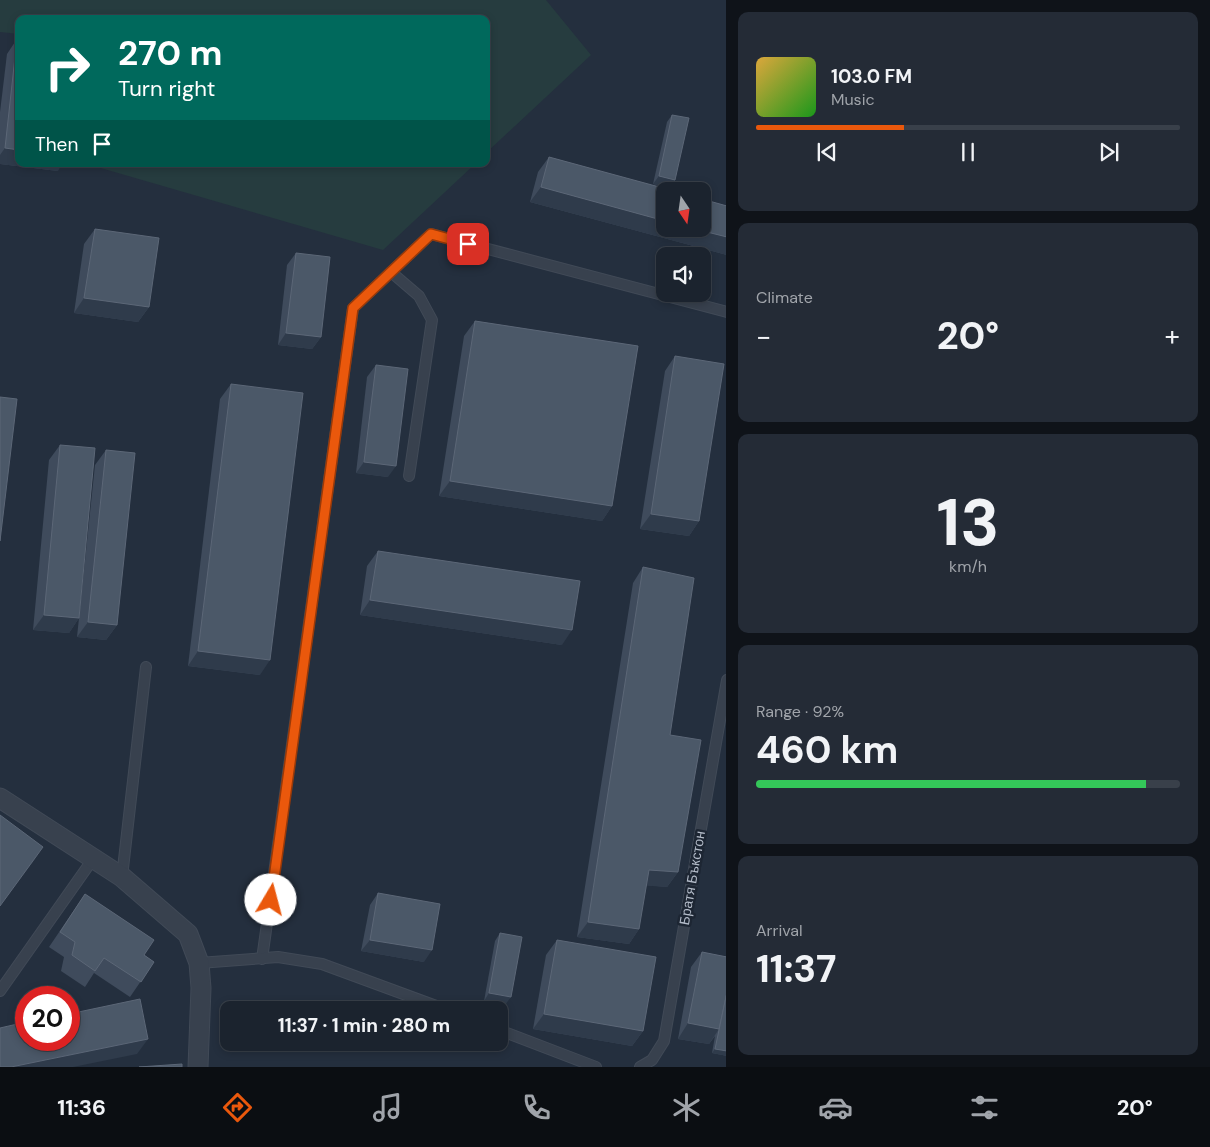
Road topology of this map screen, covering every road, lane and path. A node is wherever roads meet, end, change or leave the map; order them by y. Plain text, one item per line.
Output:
1 (391, 272) junction
2 (726, 312) edge
3 (409, 476) dead end
4 (146, 667) dead end
5 (726, 680) edge
6 (0, 798) edge
7 (94, 859) junction
8 (122, 877) junction
9 (262, 959) junction
10 (199, 963) junction
11 (0, 991) edge
12 (423, 1001) edge
13 (508, 1033) edge
14 (198, 1067) edge
15 (596, 1067) edge
16 (640, 1067) edge

1 - 2 lane
1 - 3 lane
1 - 9 lane
4 - 8 lane
5 - 16 lane, Братя Бъкстон
6 - 7 street
7 - 8 street
7 - 11 lane
8 - 10 street
9 - 10 lane
9 - 12 lane
10 - 14 street
13 - 15 lane

